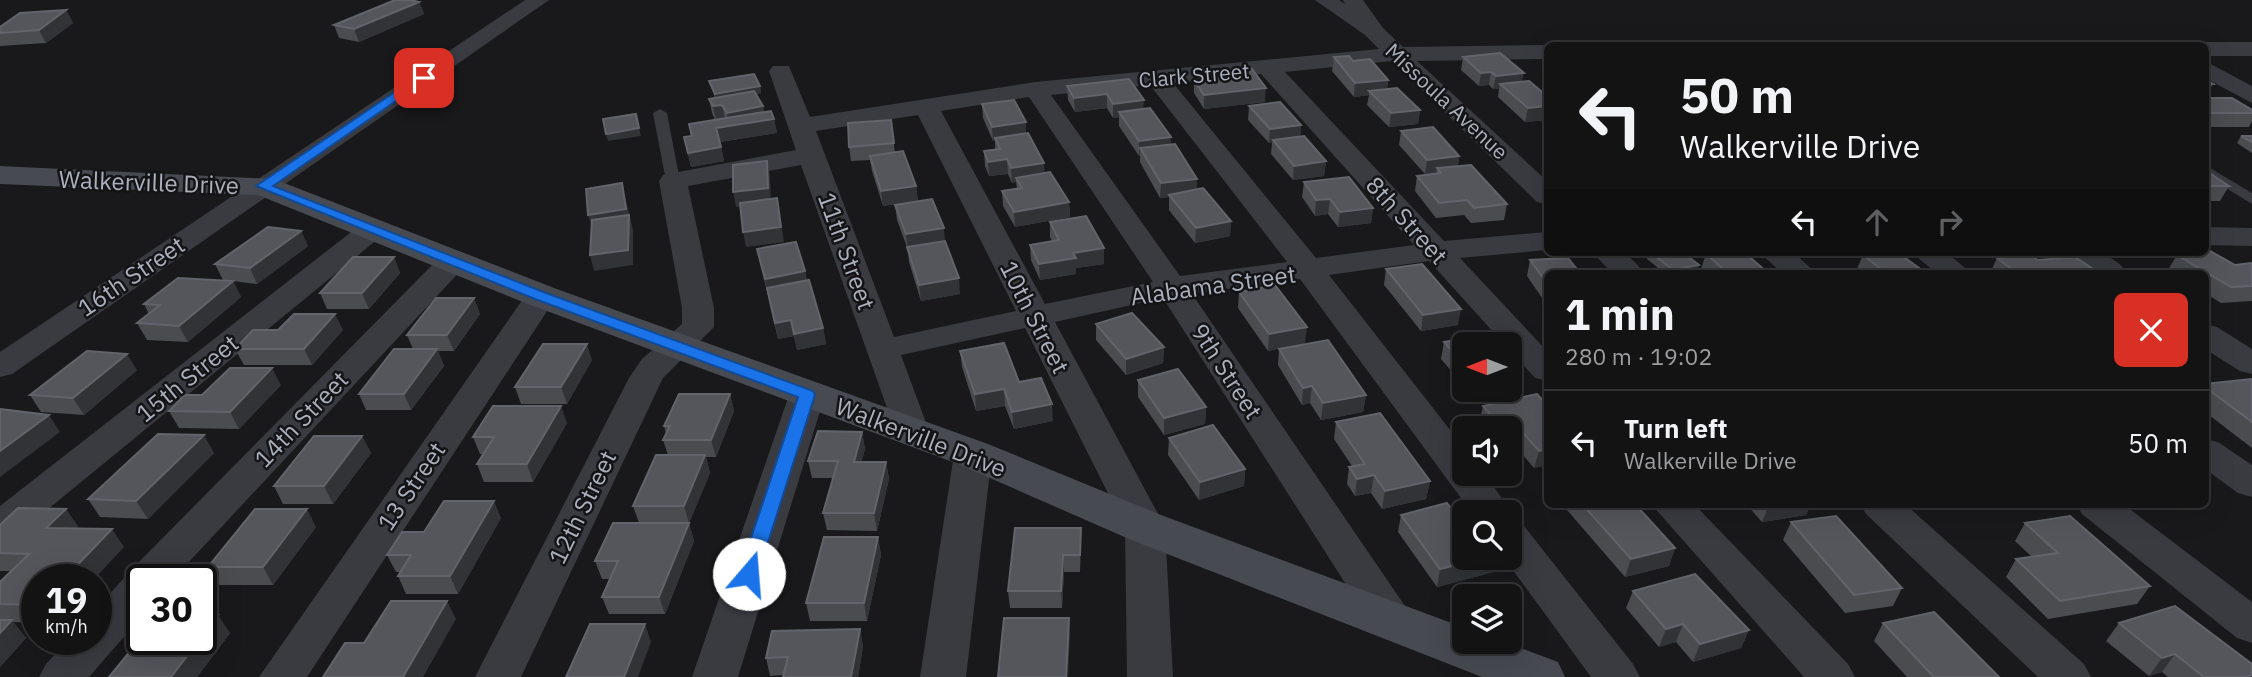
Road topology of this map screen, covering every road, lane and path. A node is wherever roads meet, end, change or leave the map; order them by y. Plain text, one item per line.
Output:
1 (539, 0) edge
2 (1325, 0) edge
3 (1353, 0) edge
4 (1376, 33) junction
5 (2209, 49) edge
6 (2252, 49) edge
7 (1398, 54) junction
8 (1542, 57) edge
9 (1268, 68) junction
10 (2209, 70) edge
11 (781, 71) dead end
12 (1157, 78) junction
13 (1035, 89) junction
14 (2252, 96) edge
15 (926, 106) junction
16 (660, 113) dead end
17 (801, 126) junction
18 (812, 155) junction
19 (2209, 172) edge
20 (0, 176) edge
21 (673, 181) junction
22 (263, 186) junction
23 (1544, 193) edge
24 (2252, 200) edge
25 (374, 228) junction
26 (2209, 236) edge
27 (2252, 237) edge
28 (1544, 241) edge
29 (1435, 251) junction
30 (1611, 256) edge
31 (1779, 256) edge
32 (1932, 256) edge
33 (2085, 256) edge
34 (454, 260) junction
35 (1627, 270) edge
36 (1797, 270) edge
37 (1952, 270) edge
38 (2107, 270) edge
39 (1310, 271) junction
40 (1172, 287) junction
41 (541, 296) junction
42 (1035, 317) junction
43 (2209, 337) edge
44 (678, 347) junction
45 (883, 349) junction
46 (2252, 364) edge
47 (0, 367) edge
48 (1544, 368) edge
49 (807, 395) junction
50 (911, 431) junction
51 (973, 454) junction
52 (2209, 454) edge
53 (2252, 484) edge
54 (1483, 500) edge
55 (1675, 508) edge
56 (1884, 508) edge
57 (2101, 508) edge
58 (0, 527) edge
59 (1145, 527) junction
60 (1522, 552) edge
61 (162, 564) edge
62 (126, 605) edge
63 (112, 620) edge
64 (1392, 621) junction
65 (2252, 626) edge
66 (81, 655) edge
67 (62, 677) edge
68 (282, 677) edge
69 (498, 677) edge
70 (715, 677) edge
71 (943, 677) edge
72 (1150, 677) edge
73 (1539, 677) edge
74 (1617, 677) edge
75 (1832, 677) edge
76 (2068, 677) edge

1 - 22 street, 16th Street
2 - 4 street
3 - 4 street, Missoula Avenue
4 - 7 street, Missoula Avenue
5 - 6 street
7 - 8 street, Clark Street
7 - 9 street, Clark Street
7 - 23 street, Missoula Avenue
9 - 12 street, Clark Street
9 - 29 street, 8th Street
10 - 14 street
11 - 17 street, 11th Street
12 - 13 street, Clark Street
12 - 39 street
13 - 15 street, Clark Street
13 - 40 street, 9th Street
15 - 17 street, Clark Street
15 - 42 street, 10th Street
16 - 21 lane
17 - 18 street, 11th Street
18 - 21 street
18 - 45 street, 11th Street
19 - 24 lane
20 - 22 street, Walkerville Drive
21 - 44 street
22 - 25 street, Walkerville Drive
22 - 47 street, 16th Street
25 - 34 street, Walkerville Drive
25 - 58 street, 15th Street
26 - 27 street
28 - 29 street, Alabama Street
29 - 39 street, Alabama Street
29 - 48 street, 8th Street
30 - 35 street
31 - 36 street
32 - 37 street
33 - 38 street
34 - 41 street, Walkerville Drive
34 - 61 street, 14th Street
39 - 40 street, Alabama Street
39 - 54 street
40 - 42 street, Alabama Street
40 - 64 street, 9th Street
41 - 44 street, Walkerville Drive
41 - 68 street, 13 Street
42 - 45 street, Alabama Street
42 - 59 street, 10th Street
43 - 46 street
44 - 49 street, Walkerville Drive
44 - 69 street, 12th Street
45 - 50 street, 11th Street
49 - 50 street, Walkerville Drive
49 - 70 street
50 - 51 street, Walkerville Drive
51 - 59 street, Walkerville Drive
51 - 71 street
52 - 53 street
55 - 75 street
56 - 76 street
57 - 65 street
59 - 64 street, Walkerville Drive
59 - 72 street
60 - 74 street
62 - 63 street
64 - 73 street, Walkerville Drive
66 - 67 street

